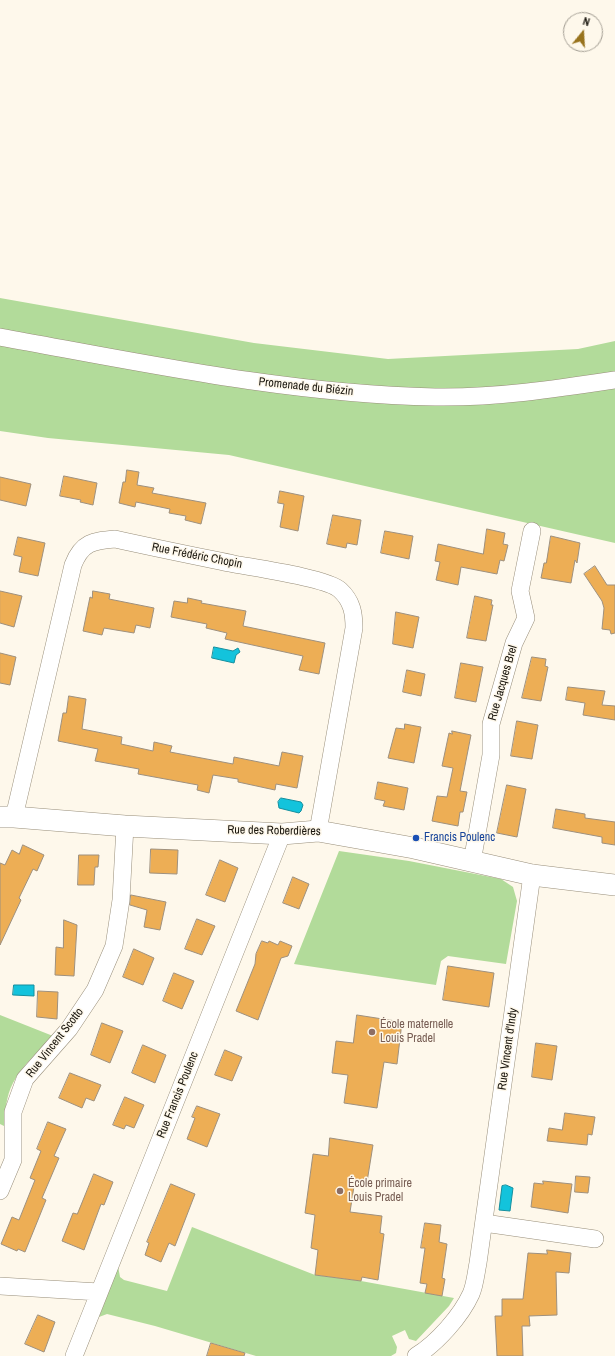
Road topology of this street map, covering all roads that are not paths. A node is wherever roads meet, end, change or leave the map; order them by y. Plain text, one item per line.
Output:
1 (0, 337) edge
2 (615, 380) edge
3 (532, 531) dead end
4 (7, 817) edge
5 (125, 826) junction
6 (318, 831) junction
7 (282, 834) junction
8 (472, 862) junction
9 (532, 875) junction
10 (615, 885) edge
11 (0, 1190) edge
12 (484, 1223) junction
13 (594, 1239) dead end
14 (0, 1286) edge
15 (99, 1292) junction
16 (74, 1356) edge
17 (416, 1356) edge

1 - 2 street, Promenade du Biézin
3 - 8 street, Rue Jacques Brel
4 - 5 street, Rue des Roberdières
4 - 6 street, Rue Frédéric Chopin
5 - 7 street, Rue des Roberdières
5 - 11 street, Rue Vincent Scotto
6 - 7 street, Rue des Roberdières
6 - 8 street, Rue des Roberdières
7 - 15 street, Rue Francis Poulenc
8 - 9 street, Rue des Roberdières
9 - 10 street, Rue des Roberdières
9 - 12 street, Rue Vincent d'Indy
12 - 13 street
12 - 17 street, Rue Vincent d'Indy
14 - 15 street
15 - 16 street, Rue Francis Poulenc

